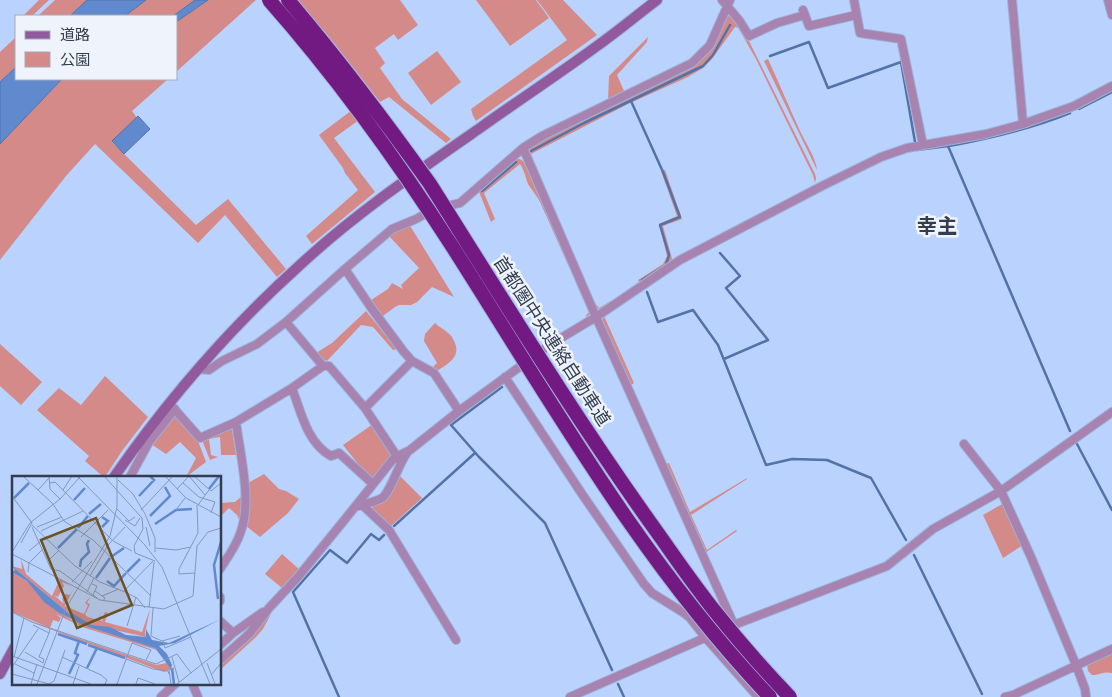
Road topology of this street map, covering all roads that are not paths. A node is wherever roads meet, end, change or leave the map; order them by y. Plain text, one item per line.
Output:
1 (269, 0) edge
2 (288, 0) edge
3 (657, 0) edge
4 (722, 0) edge
5 (854, 0) edge
6 (1012, 0) edge
7 (1108, 0) edge
8 (729, 4) edge
9 (1112, 15) edge
10 (856, 16) junction
11 (1112, 86) edge
12 (1023, 124) junction
13 (923, 145) junction
14 (523, 148) junction
15 (345, 269) junction
16 (596, 317) junction
17 (286, 322) junction
18 (412, 361) junction
19 (323, 366) junction
20 (198, 369) junction
21 (505, 377) junction
22 (292, 388) junction
23 (172, 406) junction
24 (365, 408) junction
25 (459, 411) junction
26 (1112, 412) edge
27 (236, 422) junction
28 (964, 444) dead end
29 (399, 460) junction
30 (115, 476) edge
31 (131, 476) edge
32 (373, 484) junction
33 (1001, 491) junction
34 (361, 503) junction
35 (221, 567) edge
36 (269, 608) junction
37 (221, 622) edge
38 (734, 625) junction
39 (233, 633) junction
40 (705, 638) junction
41 (456, 640) dead end
42 (221, 644) edge
43 (1112, 649) edge
44 (12, 652) edge
45 (221, 659) edge
46 (1076, 665) junction
47 (0, 674) edge
48 (175, 684) edge
49 (192, 684) edge
50 (161, 697) edge
51 (198, 697) edge
52 (570, 697) edge
53 (758, 697) edge
54 (770, 697) edge
55 (790, 697) edge
56 (1005, 697) edge
57 (1086, 697) edge

1 - 54 highway, 首都圏中央連絡自動車道, bridge
2 - 55 highway, 首都圏中央連絡自動車道, bridge
3 - 20 street
4 - 8 street
5 - 10 street
6 - 12 street
7 - 9 street
8 - 10 street
8 - 14 street
10 - 13 street
11 - 12 street
12 - 13 street
13 - 16 street
14 - 15 street
14 - 16 street
15 - 17 street
15 - 18 street
16 - 21 street
16 - 38 street
17 - 19 street
17 - 20 street
18 - 24 street
18 - 25 street
19 - 22 street
19 - 24 street
20 - 23 street
21 - 25 street
21 - 40 street
22 - 27 street
22 - 32 street
23 - 27 street
23 - 30 street
23 - 31 street
24 - 29 street
25 - 29 street
26 - 33 street
27 - 35 street
28 - 33 street
29 - 32 street
29 - 34 street
32 - 34 street
33 - 38 street
33 - 46 street
34 - 36 street
34 - 41 street
36 - 39 street
36 - 45 street
37 - 39 street
38 - 40 street
39 - 42 street
40 - 52 street
40 - 53 street
43 - 46 street
44 - 47 street
46 - 56 street
46 - 57 street
48 - 50 street
49 - 51 street

